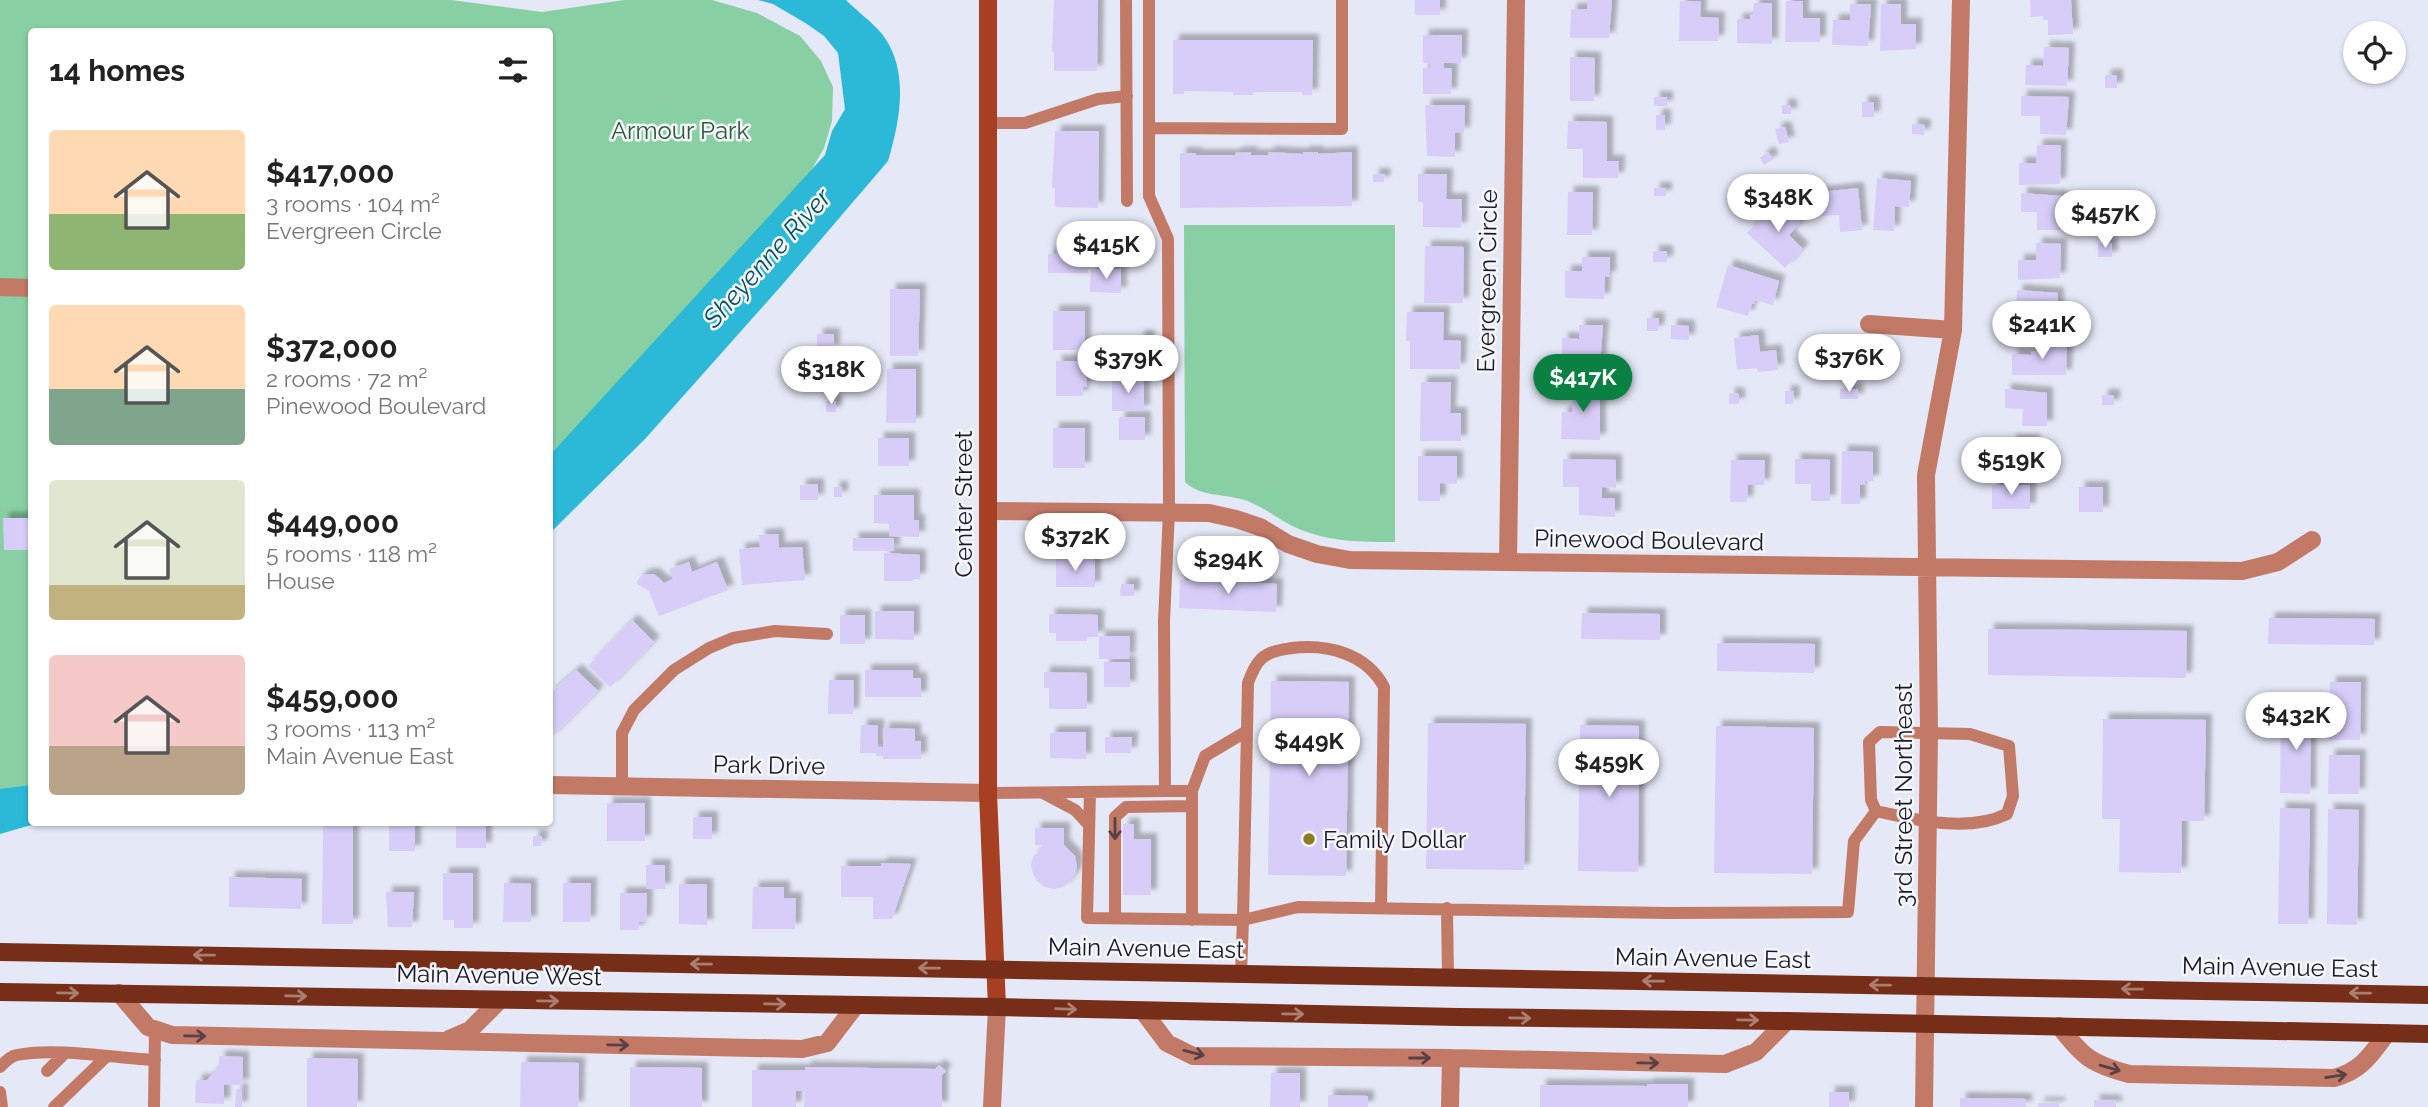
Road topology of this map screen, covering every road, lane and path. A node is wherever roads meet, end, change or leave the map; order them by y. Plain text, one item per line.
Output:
1 (988, 0) edge
2 (1126, 0) edge
3 (1149, 0) edge
4 (1342, 0) edge
5 (1516, 0) edge
6 (1961, 0) edge
7 (1127, 96) junction
8 (988, 123) junction
9 (1149, 128) junction
10 (1127, 201) dead end
11 (0, 288) edge
12 (28, 289) edge
13 (1870, 324) dead end
14 (1953, 330) junction
15 (988, 511) junction
16 (1169, 511) junction
17 (2312, 540) dead end
18 (1508, 562) junction
19 (1927, 568) junction
20 (827, 634) dead end
21 (1247, 731) junction
22 (1929, 733) junction
23 (553, 785) edge
24 (622, 787) junction
25 (1165, 791) junction
26 (1192, 791) junction
27 (1090, 792) junction
28 (988, 793) junction
29 (1043, 793) junction
30 (1192, 806) junction
31 (1875, 811) junction
32 (1928, 820) junction
33 (1089, 828) junction
34 (1088, 902) junction
35 (1381, 908) junction
36 (1447, 908) junction
37 (1115, 918) junction
38 (1192, 920) junction
39 (1243, 920) junction
40 (0, 952) edge
41 (997, 969) junction
42 (1241, 974) junction
43 (1448, 978) junction
44 (1925, 986) junction
45 (0, 992) edge
46 (119, 993) junction
47 (2428, 995) edge
48 (500, 1000) junction
49 (856, 1005) junction
50 (997, 1007) junction
51 (1143, 1011) junction
52 (1787, 1021) junction
53 (1924, 1024) junction
54 (2059, 1026) junction
55 (155, 1029) junction
56 (2387, 1033) junction
57 (2428, 1034) edge
58 (446, 1041) junction
59 (64, 1054) junction
60 (106, 1057) junction
61 (1451, 1058) junction
62 (155, 1060) junction
63 (0, 1068) edge
64 (47, 1071) dead end
65 (0, 1092) edge
66 (7, 1106) edge
67 (54, 1107) edge
68 (154, 1107) edge
69 (992, 1107) edge
70 (1450, 1107) edge
71 (1924, 1107) edge

1 - 8 main road, Center Street
2 - 7 lane
3 - 9 lane
4 - 9 lane
5 - 18 street, Evergreen Circle
6 - 14 street
7 - 8 lane
7 - 10 lane
8 - 15 main road, Center Street
9 - 16 lane
11 - 12 street
13 - 14 street
14 - 19 street
15 - 16 street, Pinewood Boulevard
15 - 28 main road, Center Street
16 - 18 street, Pinewood Boulevard
16 - 25 lane
17 - 19 street, Pinewood Boulevard
18 - 19 street, Pinewood Boulevard
19 - 22 street, 3rd Street Northeast
20 - 24 lane
21 - 26 lane
21 - 35 lane
21 - 39 lane
22 - 31 lane
22 - 32 street, 3rd Street Northeast
22 - 32 lane
23 - 24 street, Park Drive
24 - 28 street, Park Drive
25 - 26 lane
25 - 27 lane
26 - 30 lane
27 - 29 lane
27 - 33 lane
28 - 29 lane
28 - 41 main road, Center Street
29 - 33 lane
30 -> 37 lane
30 - 38 lane
31 - 32 lane
31 - 36 lane
32 - 44 street, 3rd Street Northeast
33 - 34 lane
33 - 34 lane
34 - 37 lane
35 - 36 lane
35 - 39 lane
36 - 43 lane
37 - 38 lane
38 - 39 lane
39 - 42 lane
41 -> 40 main road, Main Avenue West
41 - 42 main road, Main Avenue East
41 - 50 main road, Center Street
42 - 43 main road, Main Avenue East
44 -> 43 main road, Main Avenue East
47 -> 44 main road, Main Avenue East
44 - 53 street, 3rd Street Northeast
45 -> 46 main road, Main Avenue West
46 -> 48 main road, Main Avenue West
46 - 55 street
48 -> 49 main road, Main Avenue West
48 - 58 street
49 - 50 main road, Main Avenue West
58 -> 49 street
50 -> 51 main road
50 - 69 street
51 -> 52 main road
51 -> 61 street
52 - 53 main road
61 -> 52 street
53 - 54 main road
53 - 71 street, 3rd Street Northeast
54 - 56 main road
54 -> 56 street
55 -> 58 street
55 - 62 lane
56 - 57 main road
59 - 60 lane
59 - 63 lane
59 - 64 lane
60 - 62 lane
60 - 67 lane
61 - 70 street
62 - 68 lane
65 - 66 lane

